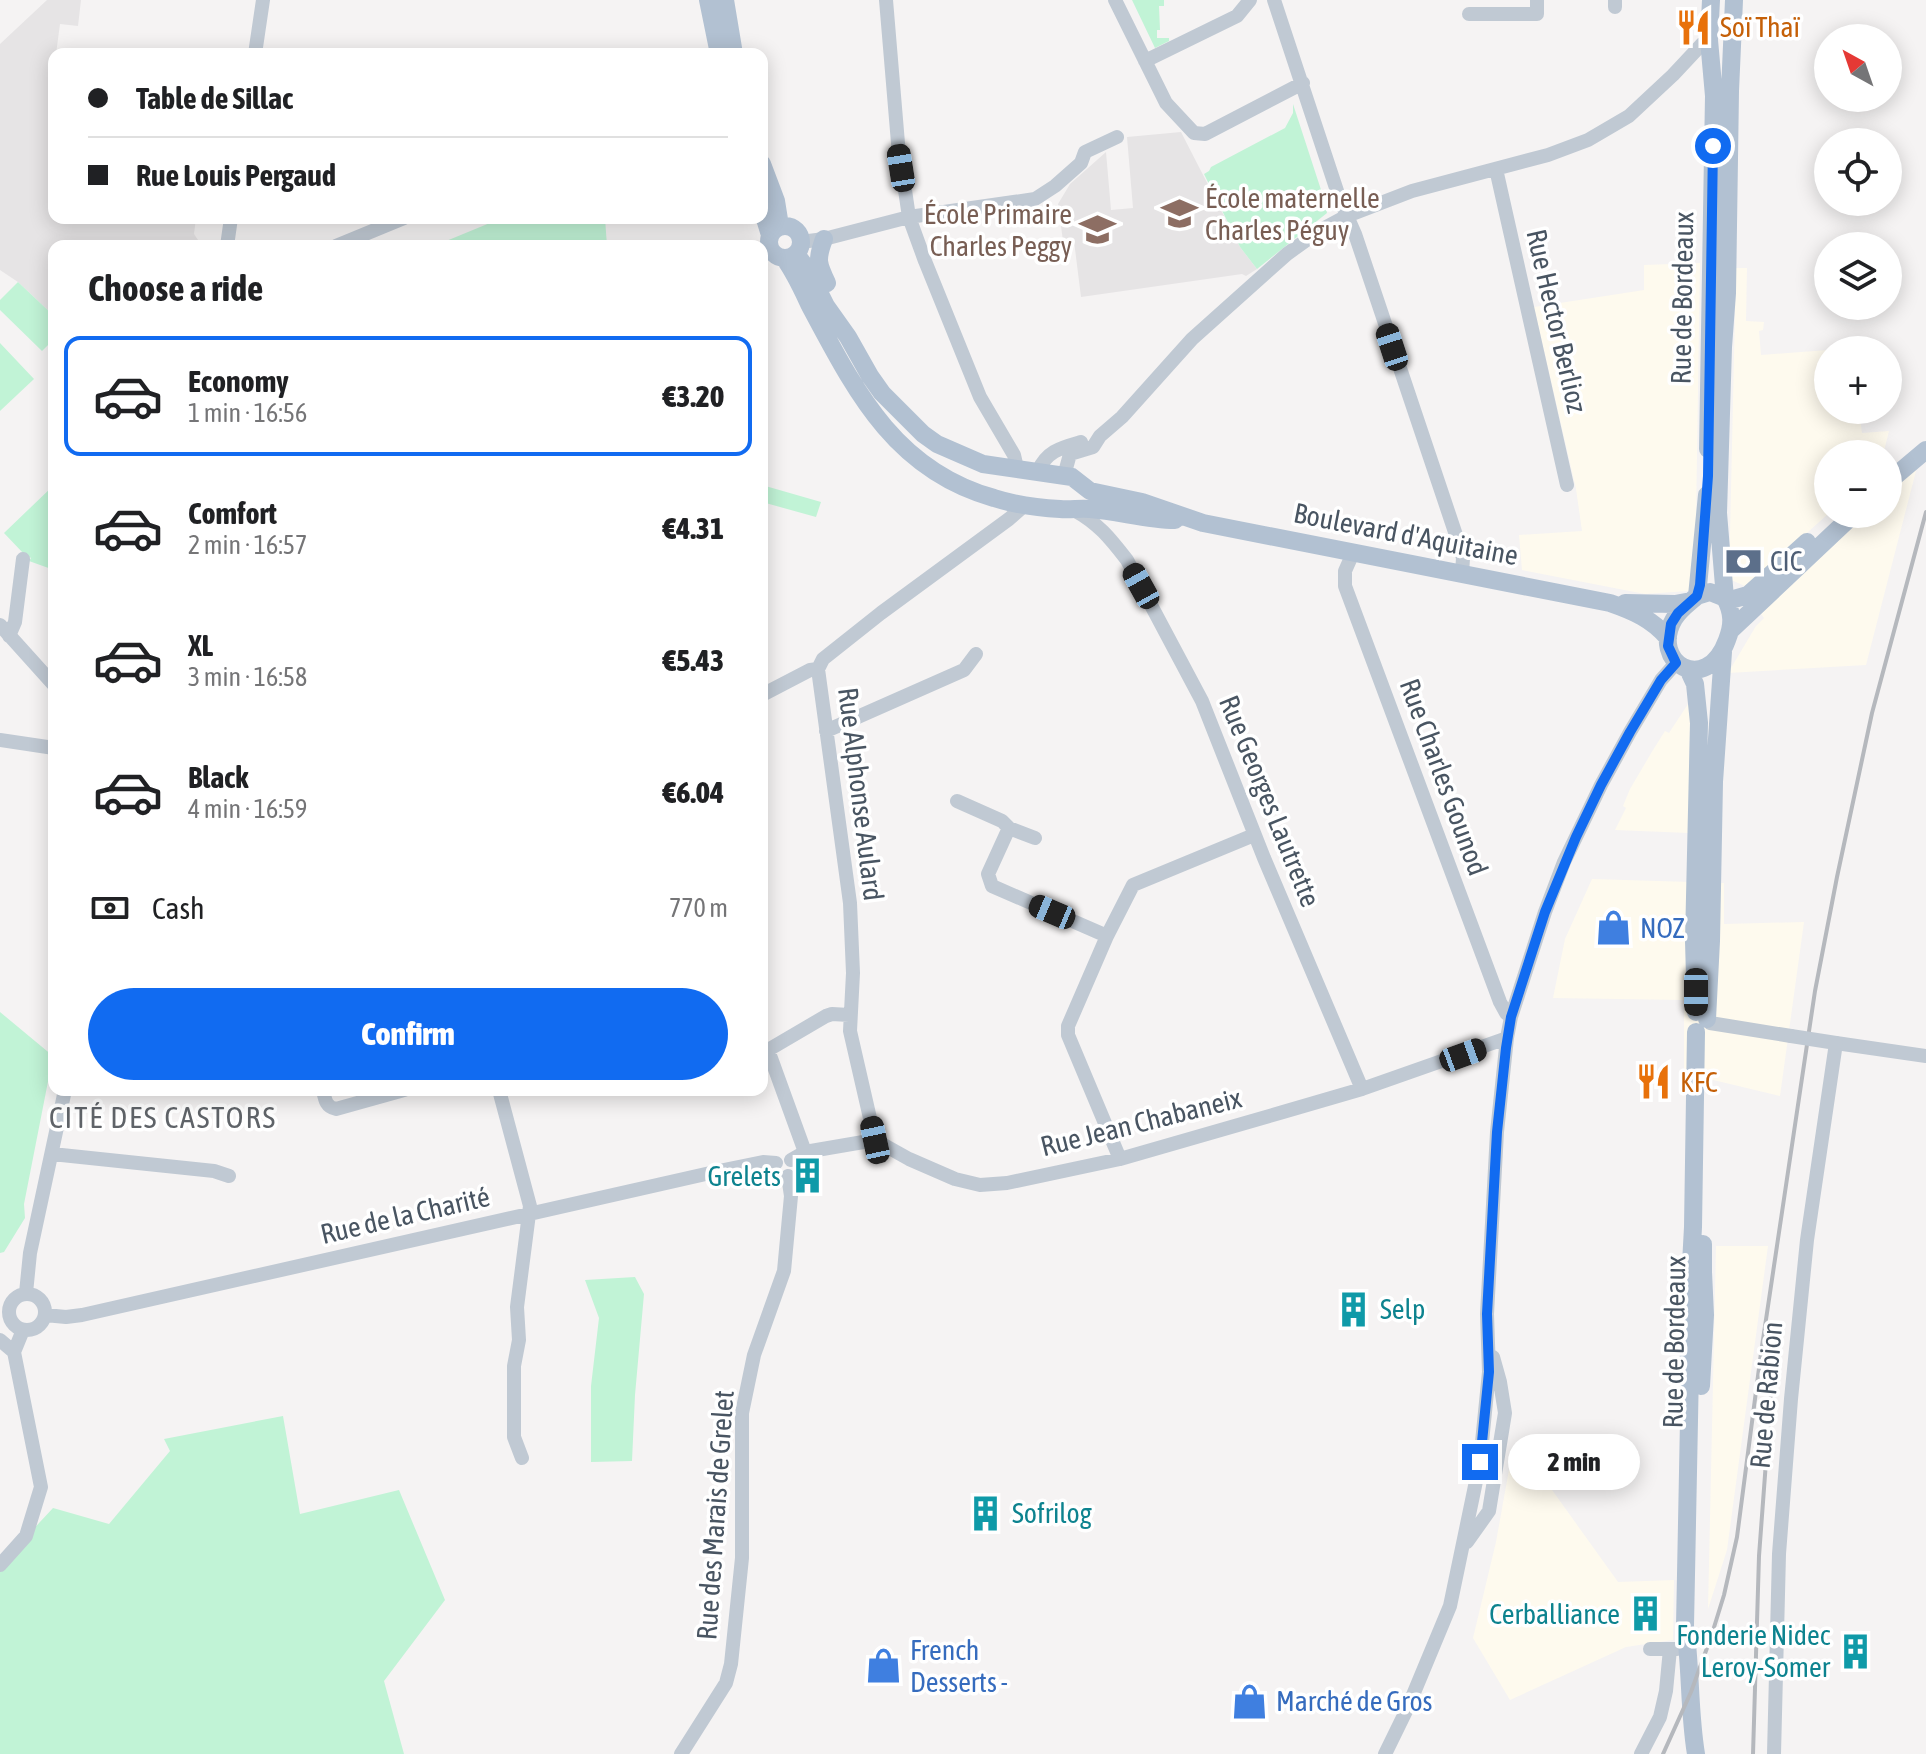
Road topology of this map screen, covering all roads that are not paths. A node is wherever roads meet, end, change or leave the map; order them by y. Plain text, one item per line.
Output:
1 (263, 0) edge
2 (708, 0) edge
3 (725, 0) edge
4 (886, 0) edge
5 (1115, 0) edge
6 (1250, 0) edge
7 (1274, 0) edge
8 (1537, 0) edge
9 (1711, 0) edge
10 (1734, 0) edge
11 (1469, 14) dead end
12 (1709, 40) junction
13 (256, 48) edge
14 (718, 48) edge
15 (733, 48) edge
16 (1145, 61) junction
17 (1303, 83) junction
18 (1117, 137) dead end
19 (1496, 169) junction
20 (768, 180) edge
21 (1347, 216) junction
22 (909, 217) junction
23 (768, 221) edge
24 (389, 224) edge
25 (824, 239) junction
26 (351, 240) edge
27 (781, 246) edge
28 (848, 337) junction
29 (1100, 436) junction
30 (1925, 447) edge
31 (1902, 463) edge
32 (983, 464) junction
33 (1017, 468) junction
34 (1902, 469) edge
35 (1038, 471) junction
36 (1064, 476) junction
37 (1567, 485) dead end
38 (1083, 486) junction
39 (986, 496) junction
40 (1026, 504) junction
41 (1074, 510) junction
42 (1112, 513) junction
43 (1192, 519) junction
44 (1823, 528) edge
45 (1839, 528) edge
46 (987, 535) junction
47 (1113, 541) junction
48 (1353, 553) junction
49 (23, 559) dead end
50 (1462, 574) junction
51 (1694, 598) junction
52 (1726, 600) junction
53 (1610, 603) junction
54 (1731, 630) junction
55 (5, 631) edge
56 (1668, 638) junction
57 (1723, 652) junction
58 (976, 654) dead end
59 (1682, 666) junction
60 (818, 669) junction
61 (48, 678) edge
62 (768, 692) edge
63 (826, 731) junction
64 (0, 740) edge
65 (48, 747) edge
66 (957, 801) dead end
67 (1009, 828) junction
68 (1254, 835) junction
69 (1035, 838) dead end
70 (1107, 936) junction
71 (849, 1015) junction
72 (1511, 1017) junction
73 (1703, 1025) junction
74 (1507, 1038) junction
75 (1836, 1043) junction
76 (1926, 1056) edge
77 (1362, 1089) junction
78 (64, 1096) edge
79 (324, 1096) edge
80 (383, 1096) edge
81 (501, 1096) edge
82 (875, 1140) junction
83 (805, 1152) junction
84 (52, 1154) junction
85 (1120, 1159) junction
86 (785, 1166) junction
87 (229, 1176) dead end
88 (530, 1213) junction
89 (26, 1293) junction
90 (45, 1315) junction
91 (5, 1323) edge
92 (23, 1330) junction
93 (0, 1340) edge
94 (14, 1352) junction
95 (522, 1458) dead end
96 (0, 1565) edge
97 (1650, 1649) dead end
98 (1670, 1649) junction
99 (1689, 1653) junction
100 (1693, 1733) junction
101 (681, 1754) edge
102 (1385, 1754) edge
103 (1641, 1754) edge
104 (1687, 1754) edge
105 (1696, 1754) edge
106 (1774, 1754) edge

1 - 13 street
2 - 14 main road
3 - 15 main road
4 - 22 street
5 - 16 street
6 - 16 street
7 - 17 street
8 - 11 street
9 - 12 main road, Rue de Bordeaux
10 - 52 main road, Rue de Bordeaux
12 - 19 street
12 - 51 main road, Rue de Bordeaux
16 - 17 street
17 - 21 street
18 - 22 street
19 - 21 street
19 - 37 street, Rue Hector Berlioz
20 - 27 main road
21 - 29 street
21 - 50 street
22 - 25 street
22 - 33 street
23 - 27 main road
24 - 26 street
25 - 27 street
25 - 28 main road
27 - 28 main road
27 - 39 main road, Boulevard d'Aquitaine
28 - 32 main road, Boulevard d'Aquitaine
29 - 35 street
29 - 36 street
30 - 31 main road
30 - 34 main road
32 - 33 main road, Boulevard d'Aquitaine
32 - 39 main road
33 - 35 main road, Boulevard d'Aquitaine
35 - 36 main road, Boulevard d'Aquitaine
36 - 38 main road, Boulevard d'Aquitaine
38 - 41 main road
38 - 43 main road, Boulevard d'Aquitaine
39 - 40 main road, Boulevard d'Aquitaine
39 - 46 street
40 - 41 main road, Boulevard d'Aquitaine
40 - 46 street, Rue Alphonse Aulard
41 - 42 main road, Boulevard d'Aquitaine
41 - 47 street, Rue Georges Lautrette
42 - 43 main road, Boulevard d'Aquitaine
42 - 47 street
43 - 48 main road, Boulevard d'Aquitaine
44 - 52 main road
45 - 54 main road
46 - 60 street, Rue Alphonse Aulard
47 - 68 street, Rue Georges Lautrette
48 - 50 main road, Boulevard d'Aquitaine
48 - 72 street, Rue Charles Gounod
49 - 55 street
50 - 53 main road, Boulevard d'Aquitaine
51 - 52 main road
51 - 53 main road, Boulevard d'Aquitaine
51 - 56 main road
52 - 54 main road
53 - 56 main road, Boulevard d'Aquitaine
54 - 57 main road
55 - 61 street
56 - 59 main road
57 - 59 main road
57 - 73 main road, Rue de Bordeaux
58 - 63 street
59 - 72 street
59 - 73 main road, Rue de Bordeaux
60 - 62 street
60 - 63 street, Rue Alphonse Aulard
63 - 71 street, Rue Alphonse Aulard
64 - 65 street
66 - 67 street
67 - 69 street
67 - 70 street
68 - 70 street
68 - 77 street, Rue Georges Lautrette
70 - 85 street
71 - 82 street, Rue Alphonse Aulard
71 - 83 street
72 - 74 street
73 - 75 street, bridge
73 - 99 main road, Rue de Bordeaux
74 - 77 street, Rue Jean Chabaneix
74 - 102 street
75 - 76 street
75 - 106 street, Rue de Rabion
77 - 85 street, Rue Jean Chabaneix
78 - 84 street
79 - 80 street
81 - 88 street
82 - 83 street
82 - 85 street, Rue Jean Chabaneix
83 - 86 street
84 - 87 street
84 - 89 street
86 - 88 street, Rue de la Charité
86 - 101 street, Rue des Marais de Grelet
88 - 90 street, Rue de la Charité
88 - 95 street
89 - 90 street
89 - 91 street
90 - 92 street
91 - 92 street
92 - 94 street
93 - 94 street
94 - 96 street
97 - 98 street
98 - 99 street
98 - 103 street
99 - 100 main road, Rue de Bordeaux
100 - 104 main road, Rue de Bordeaux
100 - 105 main road, Rue de Bordeaux

